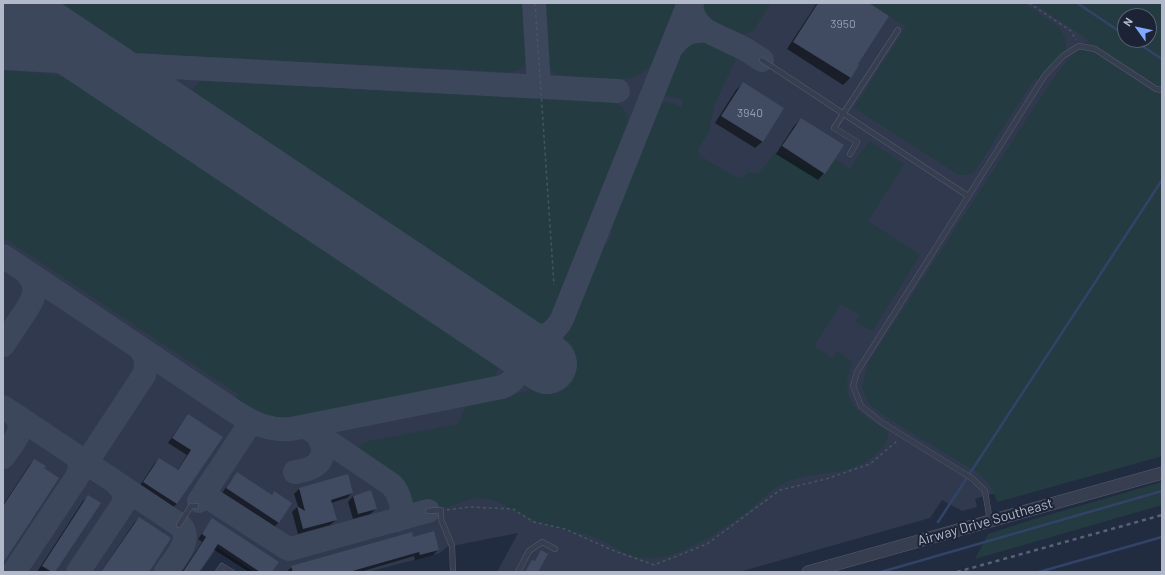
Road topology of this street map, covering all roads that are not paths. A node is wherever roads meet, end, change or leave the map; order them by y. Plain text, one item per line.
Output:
1 (898, 30) dead end
2 (762, 60) dead end
3 (1162, 90) edge
4 (844, 113) junction
5 (850, 154) dead end
6 (968, 196) junction
7 (1162, 473) edge
8 (196, 506) dead end
9 (428, 512) dead end
10 (990, 521) junction
11 (179, 525) dead end
12 (555, 549) dead end
13 (218, 572) edge
14 (232, 572) edge
15 (453, 572) edge
16 (518, 572) edge
17 (808, 572) edge

1 - 4 lane
2 - 4 lane
3 - 6 lane
4 - 5 lane
4 - 6 lane
6 - 10 lane
7 - 10 street, Airway Drive Southeast
8 - 11 lane
9 - 15 lane
10 - 17 street, Airway Drive Southeast
12 - 16 lane
13 - 14 lane

